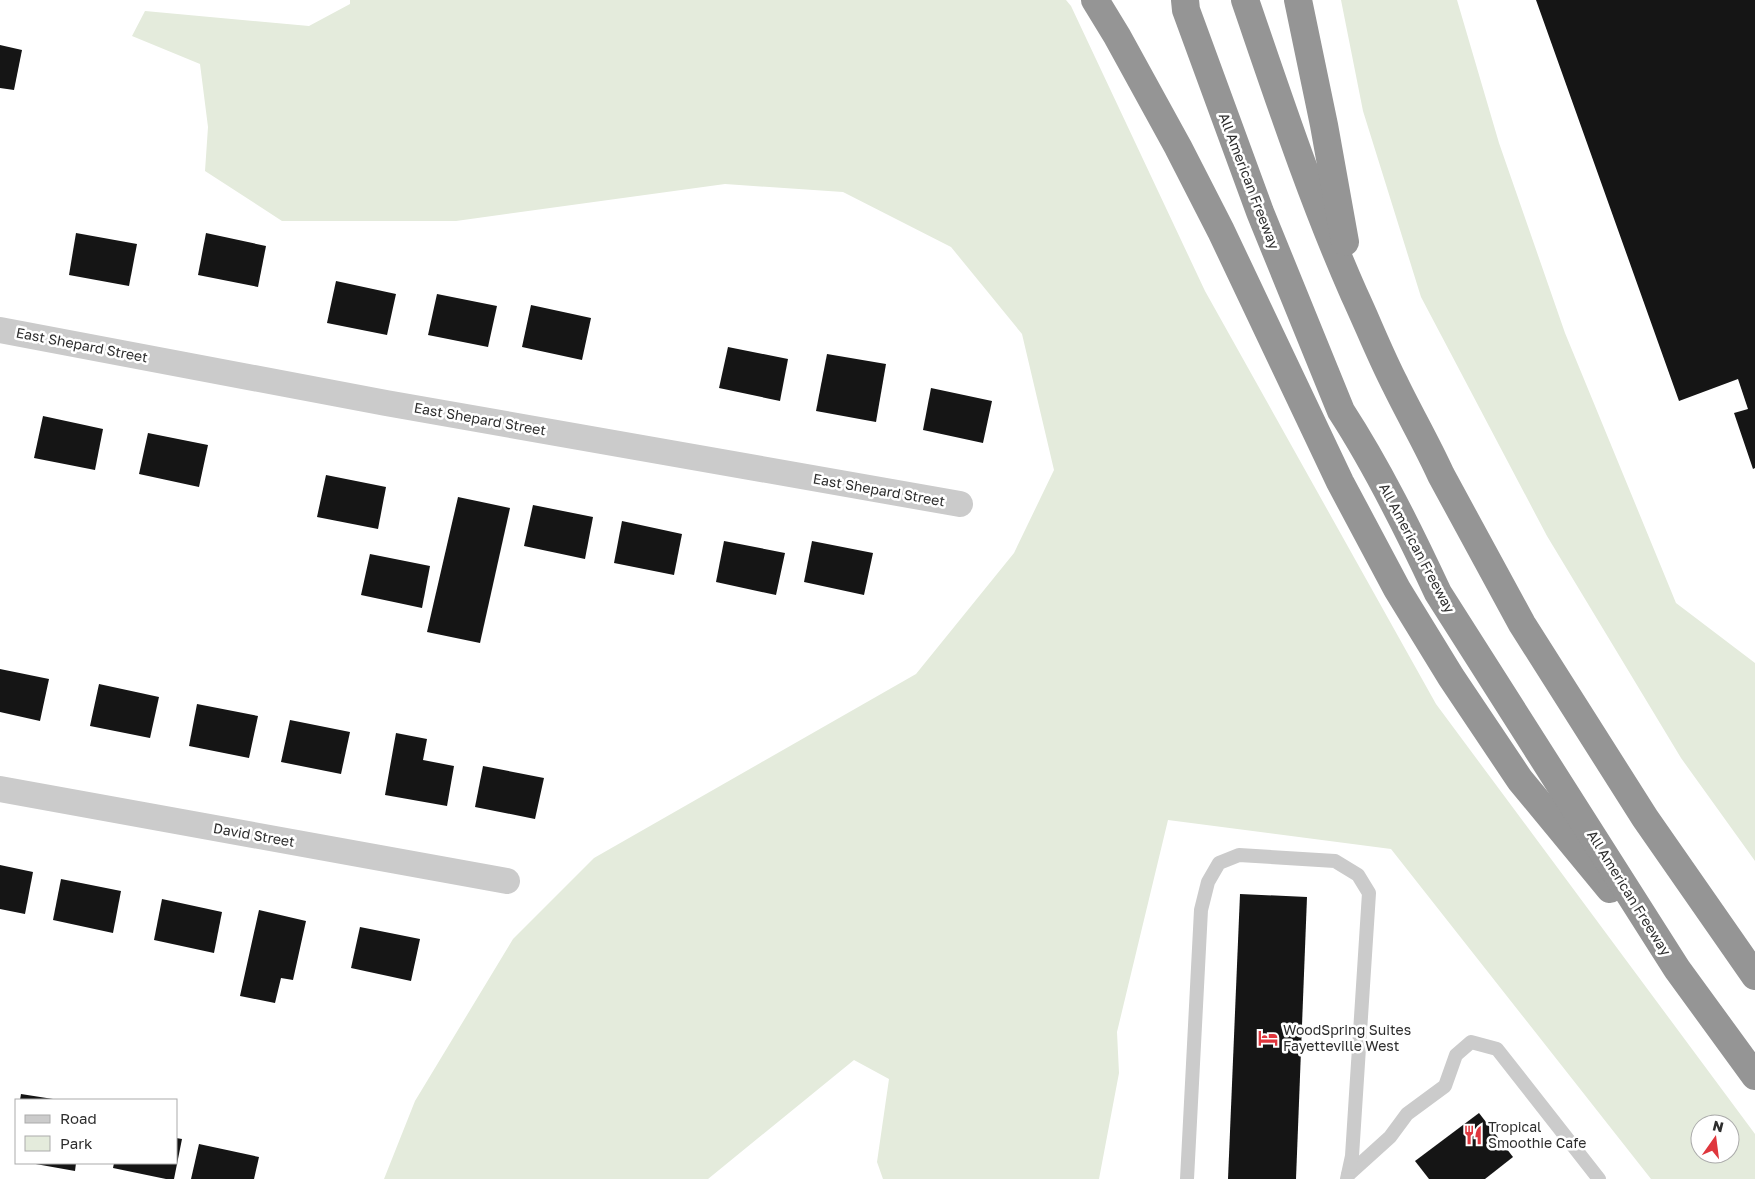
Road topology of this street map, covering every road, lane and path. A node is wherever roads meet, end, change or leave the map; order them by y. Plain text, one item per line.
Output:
1 (1095, 0) edge
2 (1185, 0) edge
3 (1246, 0) edge
4 (1298, 0) edge
5 (1354, 292) junction
6 (0, 330) edge
7 (960, 504) dead end
8 (0, 789) edge
9 (507, 881) dead end
10 (1678, 969) junction
11 (1755, 976) edge
12 (1755, 1076) edge
13 (1347, 1177) edge
14 (1187, 1179) edge
15 (1599, 1179) edge

1 - 10 highway
2 - 10 highway, All American Freeway
3 - 5 highway
4 - 5 highway
5 - 11 highway
6 - 7 street, East Shepard Street
8 - 9 street, David Street
10 - 12 highway, All American Freeway
13 - 14 lane
13 - 15 lane

